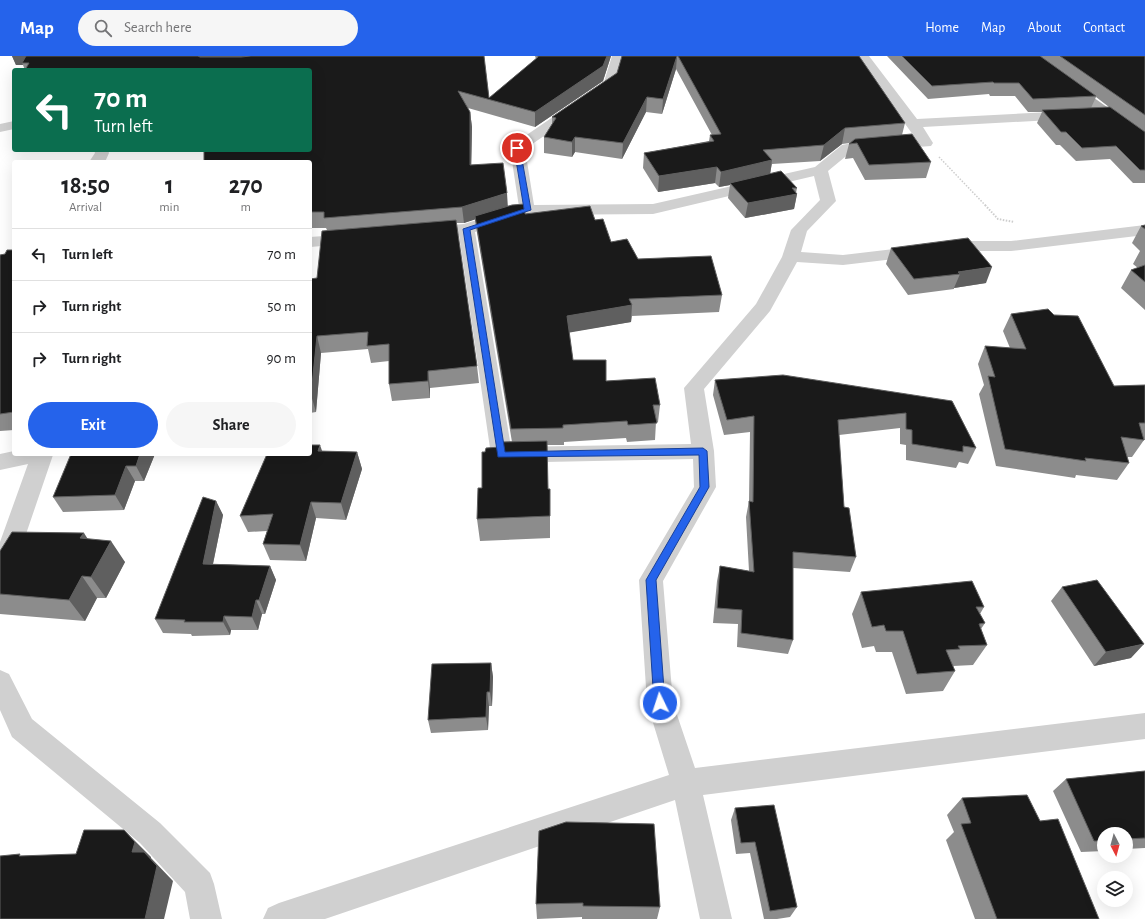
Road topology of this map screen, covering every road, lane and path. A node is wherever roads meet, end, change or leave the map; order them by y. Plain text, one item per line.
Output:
1 (618, 56) edge
2 (862, 56) edge
3 (1027, 56) edge
4 (1107, 114) junction
5 (913, 123) junction
6 (12, 125) edge
7 (0, 128) edge
8 (1145, 141) edge
9 (926, 143) junction
10 (820, 170) junction
11 (527, 210) junction
12 (1020, 224) dead end
13 (466, 229) junction
14 (1145, 230) edge
15 (412, 234) edge
16 (365, 238) edge
17 (312, 242) edge
18 (791, 257) junction
19 (703, 451) junction
20 (32, 456) edge
21 (41, 456) edge
22 (0, 462) edge
23 (0, 576) edge
24 (0, 682) edge
25 (1145, 726) edge
26 (686, 783) junction
27 (206, 919) edge
28 (279, 919) edge
29 (716, 919) edge

1 - 11 street
2 - 5 street
3 - 4 main road
4 - 5 street
4 - 8 main road
5 - 9 street
6 - 7 street
9 - 10 street
9 - 12 path
10 - 11 street
10 - 18 street
11 - 13 street
13 - 15 street
13 - 19 street
14 - 18 street
16 - 17 street
18 - 19 street
19 - 26 street
20 - 22 street
21 - 23 street
24 - 27 street
25 - 26 street
26 - 28 street
26 - 29 street

